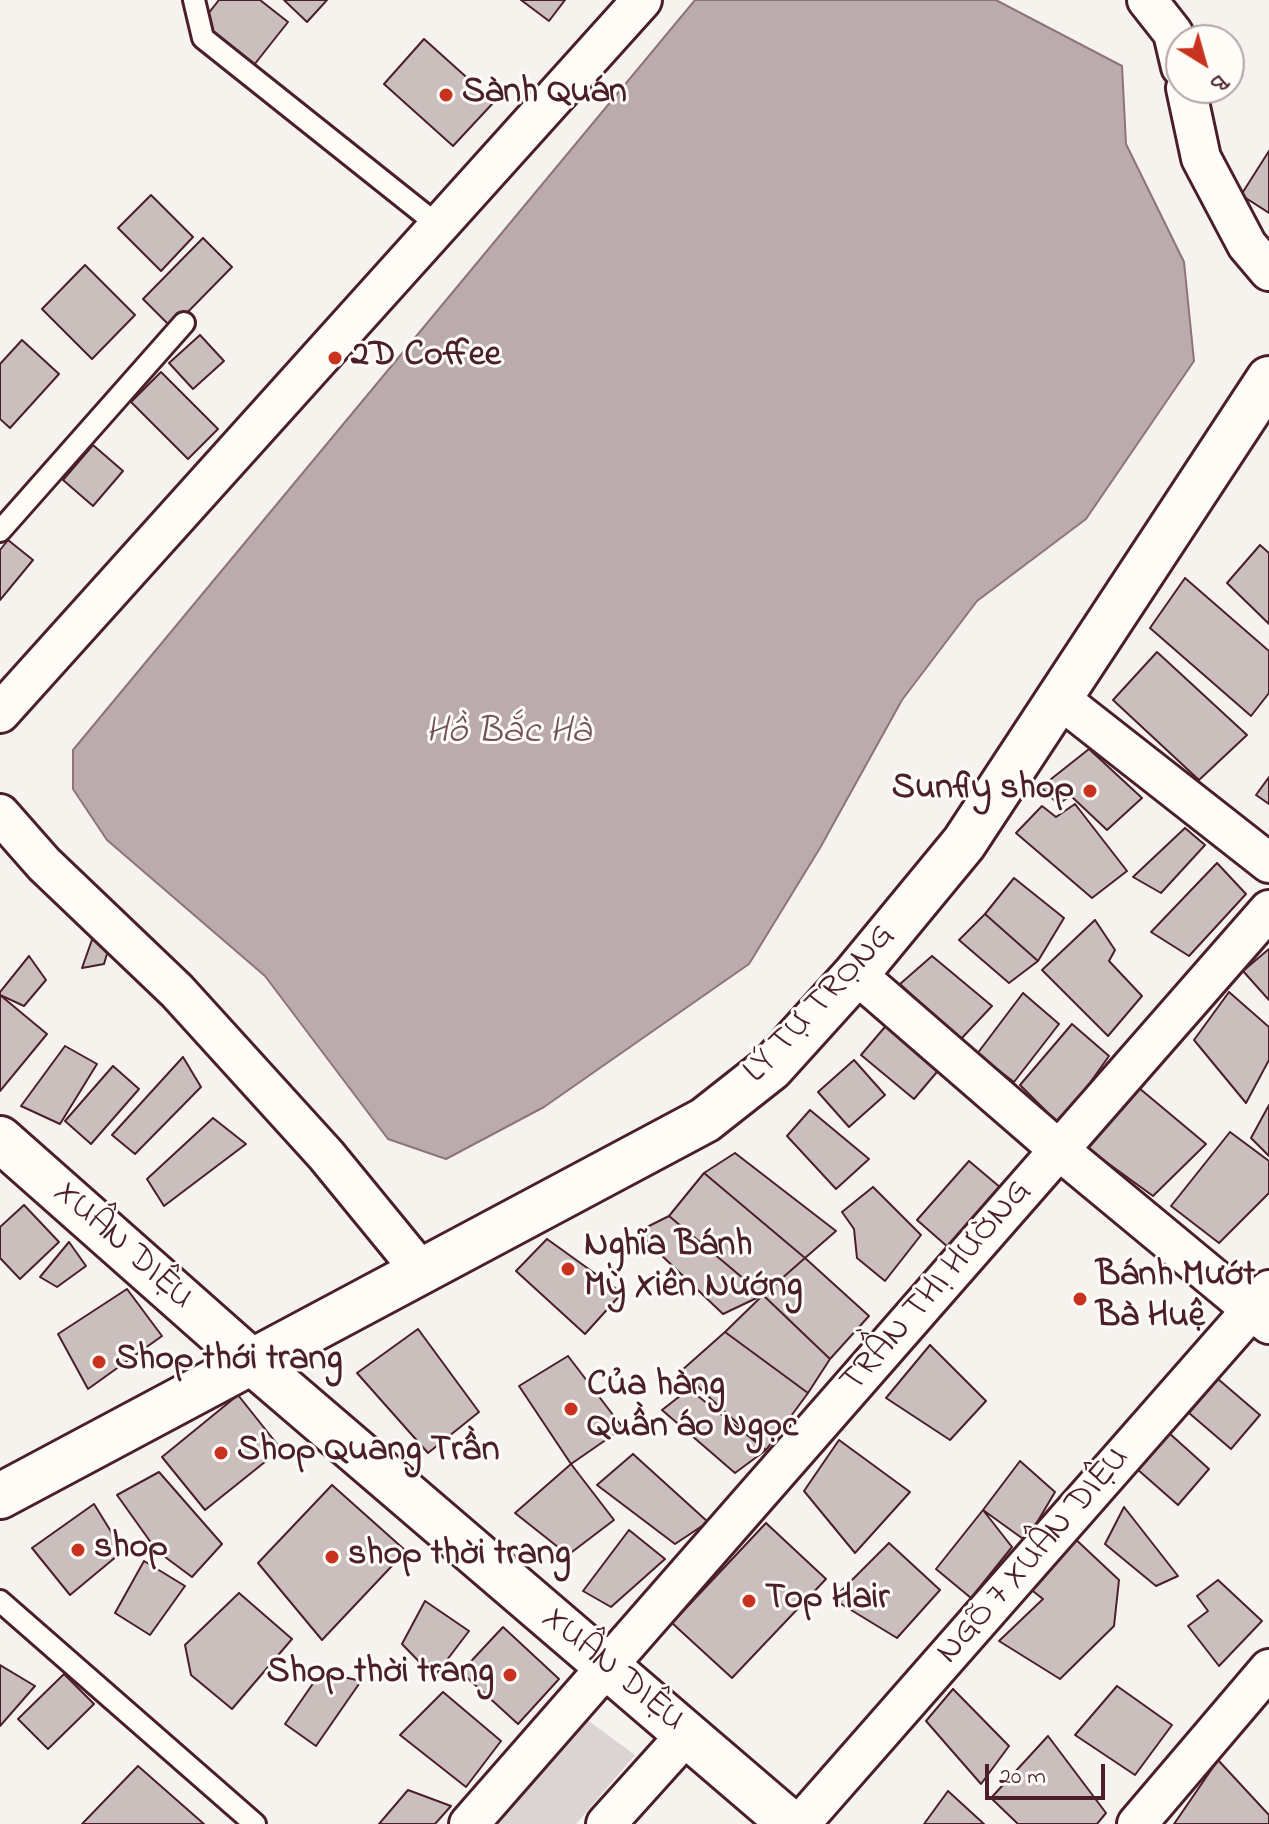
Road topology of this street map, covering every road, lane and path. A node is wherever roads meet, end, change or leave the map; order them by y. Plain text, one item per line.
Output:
1 (194, 0) edge
2 (642, 0) edge
3 (1149, 0) edge
4 (1166, 24) edge
5 (1189, 104) edge
6 (439, 226) junction
7 (1269, 271) edge
8 (184, 323) dead end
9 (1269, 379) edge
10 (0, 531) edge
11 (1060, 699) junction
12 (0, 713) edge
13 (0, 814) edge
14 (1269, 863) edge
15 (1269, 910) edge
16 (856, 974) junction
17 (0, 1139) edge
18 (1059, 1150) junction
19 (421, 1271) junction
20 (1263, 1308) edge
21 (252, 1362) junction
22 (0, 1496) edge
23 (0, 1601) edge
24 (607, 1667) junction
25 (1269, 1669) edge
26 (687, 1734) junction
27 (255, 1824) edge
28 (469, 1824) edge
29 (606, 1824) edge
30 (791, 1824) edge
31 (800, 1824) edge
32 (1137, 1824) edge

1 - 6 lane
2 - 6 street
3 - 4 street
5 - 7 street
6 - 12 street
8 - 10 lane
9 - 11 street, LÝ TỰ TRỌNG
11 - 14 street
11 - 16 street, LÝ TỰ TRỌNG
13 - 19 street
15 - 18 street, TRẦN THỊ HƯỜNG
16 - 18 street
16 - 19 street, LÝ TỰ TRỌNG
17 - 21 street, XUÂN DIỆU
18 - 20 street
18 - 24 street, TRẦN THỊ HƯỜNG
19 - 21 street, LÝ TỰ TRỌNG
20 - 31 street, NGÕ 7 XUÂN DIỆU
21 - 22 street, LÝ TỰ TRỌNG
21 - 24 street, XUÂN DIỆU
23 - 27 lane
24 - 26 street, XUÂN DIỆU
24 - 28 street, TRẦN THỊ HƯỜNG
25 - 32 street
26 - 29 street
26 - 30 street, XUÂN DIỆU

